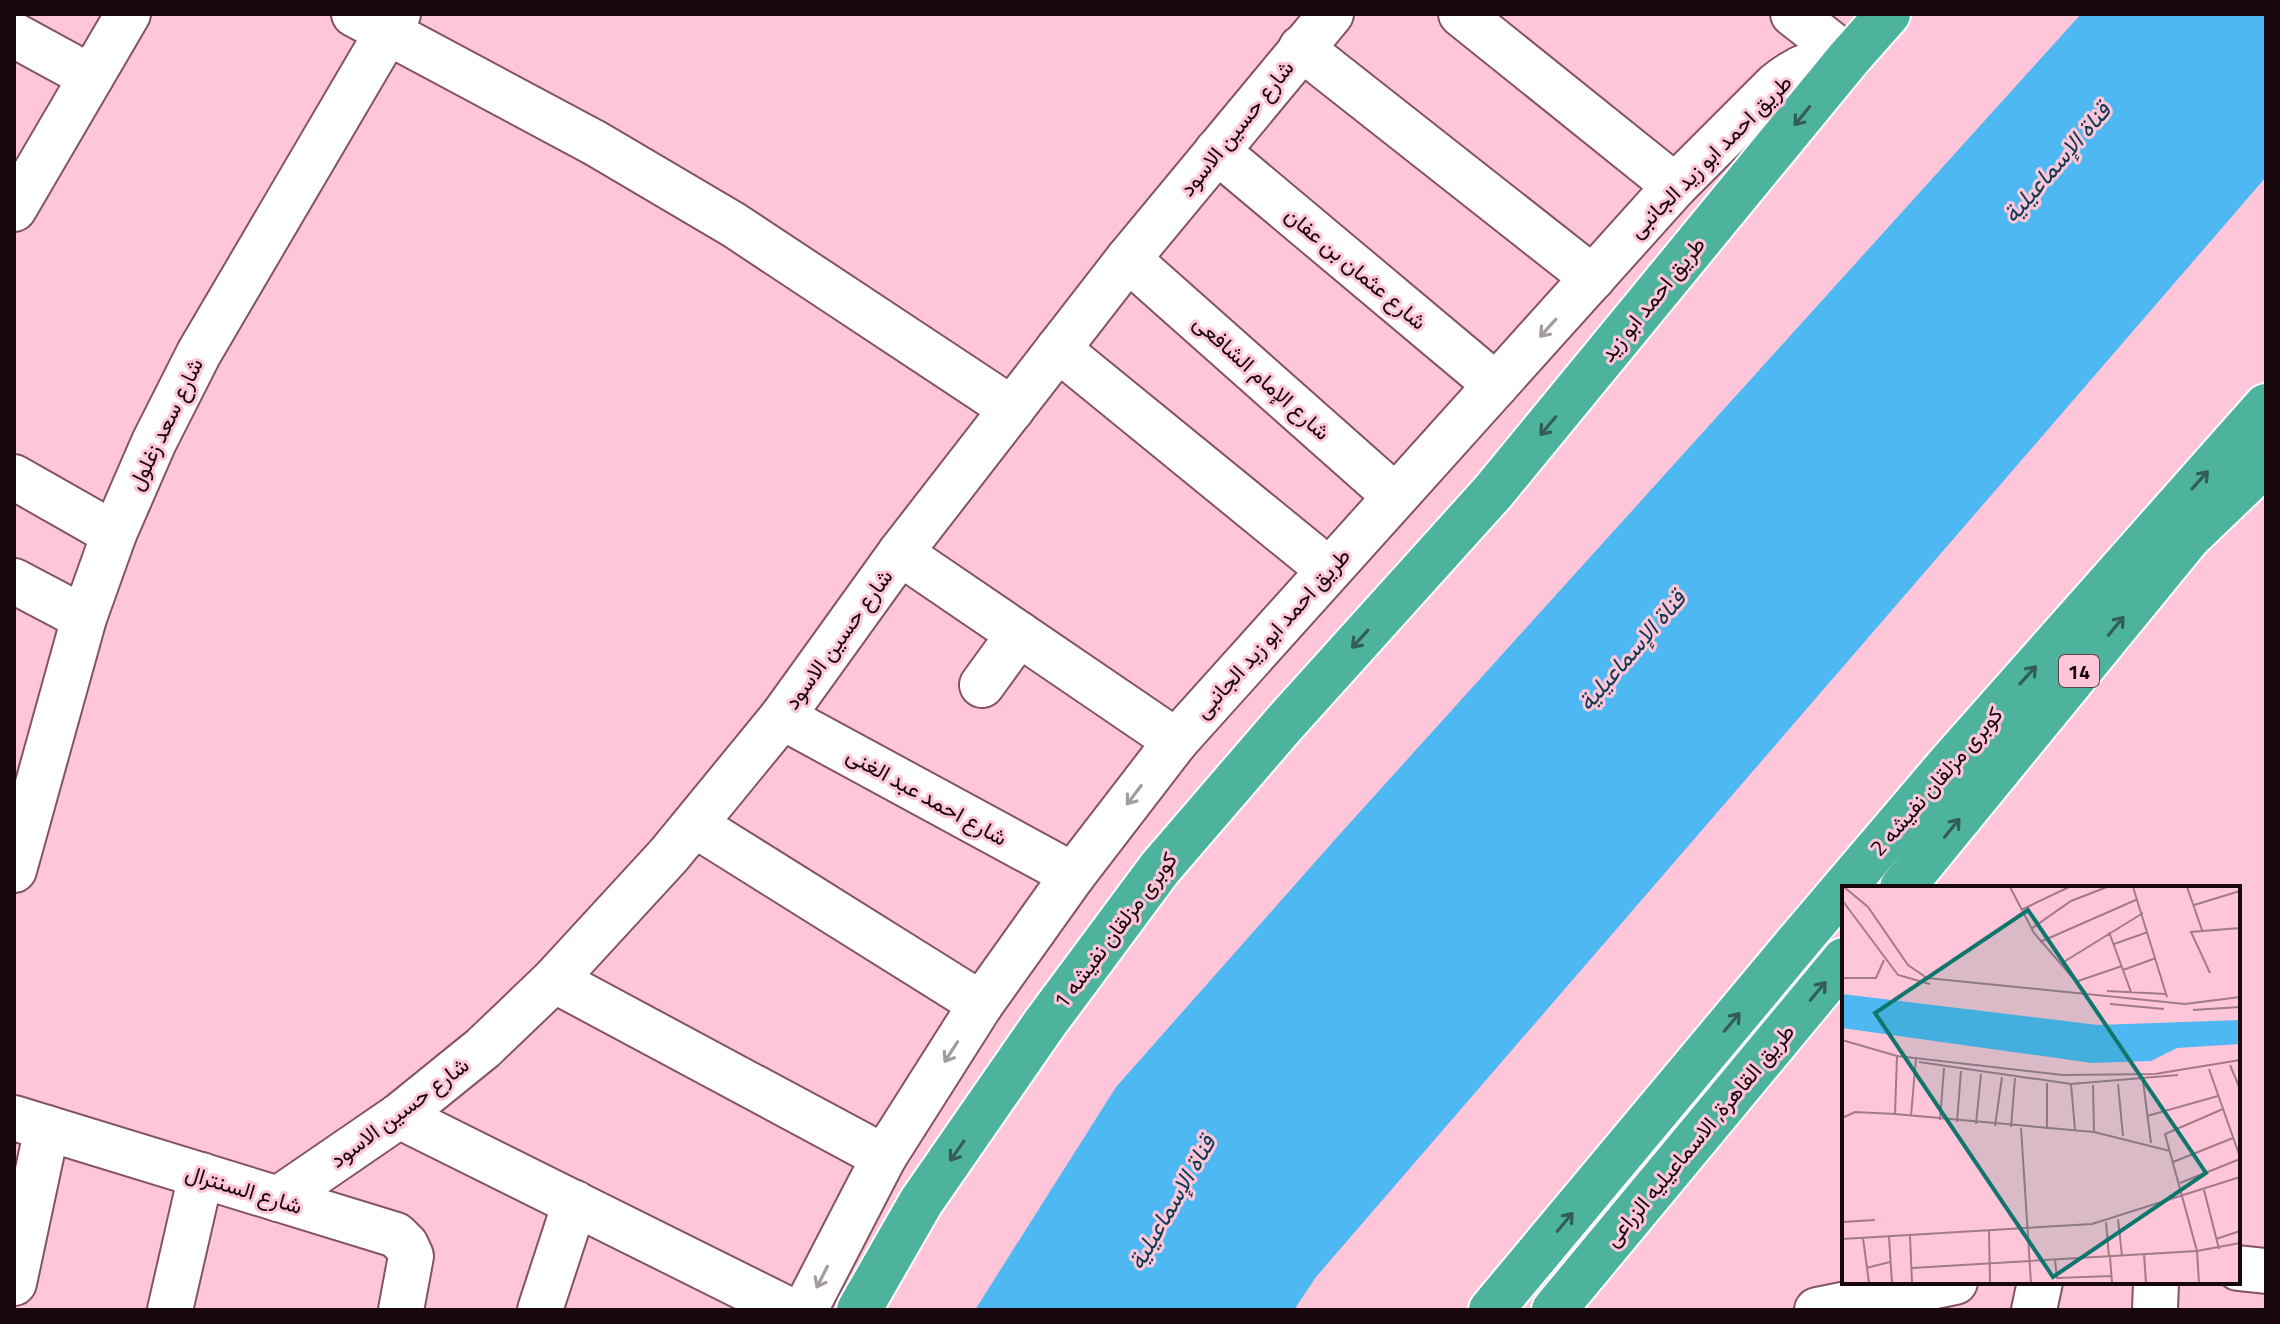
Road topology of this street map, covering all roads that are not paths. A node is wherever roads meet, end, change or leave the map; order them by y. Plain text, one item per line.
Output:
1 (128, 14) edge
2 (1331, 14) edge
3 (1461, 14) edge
4 (1793, 14) edge
5 (1888, 14) edge
6 (379, 20) edge
7 (14, 35) edge
8 (1301, 48) junction
9 (1849, 58) junction
10 (91, 77) junction
11 (1217, 151) junction
12 (1675, 186) junction
13 (14, 209) edge
14 (1128, 259) junction
15 (1593, 278) junction
16 (1058, 349) junction
17 (1496, 385) junction
18 (2266, 406) edge
19 (1012, 409) junction
20 (2266, 463) edge
21 (14, 477) edge
22 (1395, 496) junction
23 (114, 534) junction
24 (900, 553) junction
25 (1329, 570) junction
26 (14, 581) edge
27 (1412, 581) joint
28 (84, 618) junction
29 (1019, 634) junction
30 (982, 685) dead end
31 (782, 717) junction
32 (1176, 741) junction
33 (695, 825) junction
34 (14, 870) edge
35 (1073, 875) junction
36 (1846, 886) edge
37 (1904, 886) edge
38 (1842, 890) edge
39 (1842, 962) edge
40 (554, 980) junction
41 (981, 1004) junction
42 (399, 1116) junction
43 (30, 1123) edge
44 (884, 1157) junction
45 (201, 1175) junction
46 (278, 1199) junction
47 (575, 1203) junction
48 (2240, 1268) edge
49 (2266, 1271) edge
50 (14, 1283) edge
51 (1945, 1284) edge
52 (2040, 1284) edge
53 (2156, 1284) edge
54 (1503, 1296) edge
55 (1823, 1309) edge
56 (170, 1310) edge
57 (401, 1310) edge
58 (540, 1310) edge
59 (789, 1310) edge
60 (805, 1310) edge
61 (859, 1310) edge
62 (1554, 1310) edge
63 (2034, 1310) edge
64 (2155, 1310) edge

1 - 10 street
2 - 8 street, شارع حسين الاسود
3 - 12 street
4 - 9 street
5 - 9 highway, طريق احمد ابو زيد
6 - 19 street
6 - 23 street, شارع سعد زغلول
7 - 10 street
8 - 11 street, شارع حسين الاسود
8 - 15 street
9 - 12 street, طريق احمد ابو زيد الجانبى
9 -> 27 highway, طريق احمد ابو زيد
10 - 13 street
11 - 14 street, شارع حسين الاسود
11 - 17 street, شارع عثمان بن عفان
12 - 15 street, طريق احمد ابو زيد الجانبى
14 - 16 street, شارع حسين الاسود
14 - 22 street, شارع الإمام الشافعى
15 -> 17 street, طريق احمد ابو زيد الجانبى
16 - 19 street, شارع حسين الاسود
16 - 25 street
17 - 22 street, طريق احمد ابو زيد الجانبى
36 -> 18 highway, كوبرى مزلقان نفيشه 2
19 - 24 street, شارع حسين الاسود
37 -> 20 highway, 14
21 - 23 street
22 - 25 street, طريق احمد ابو زيد الجانبى
23 - 28 street, شارع سعد زغلول
24 - 29 street
24 - 31 street, شارع حسين الاسود
25 - 32 street, طريق احمد ابو زيد الجانبى
26 - 28 street
27 -> 61 highway, كوبرى مزلقان نفيشه 1
28 - 34 street, شارع سعد زغلول
29 - 30 street
29 - 32 street
31 - 33 street, شارع حسين الاسود
31 - 35 street, شارع احمد عبد الغنى
32 -> 35 street, طريق احمد ابو زيد الجانبى
33 - 40 street, شارع حسين الاسود
33 - 41 street
35 - 41 street, طريق احمد ابو زيد الجانبى
54 -> 38 highway, كوبرى مزلقان نفيشه 2
62 -> 39 highway, طريق القاهرة, الاسماعيليه الزراعى
40 - 42 street, شارع حسين الاسود
40 - 44 street
41 -> 44 street, طريق احمد ابو زيد الجانبى
42 - 46 street, شارع حسين الاسود
42 - 47 street
43 - 45 street, شارع السنترال
43 - 50 street
44 -> 60 street, طريق احمد ابو زيد الجانبى
45 - 46 street, شارع السنترال
45 - 56 street
46 - 57 street, شارع السنترال
47 - 58 street
47 - 59 street
48 - 49 street
51 - 55 street
52 - 63 street
53 - 64 street

